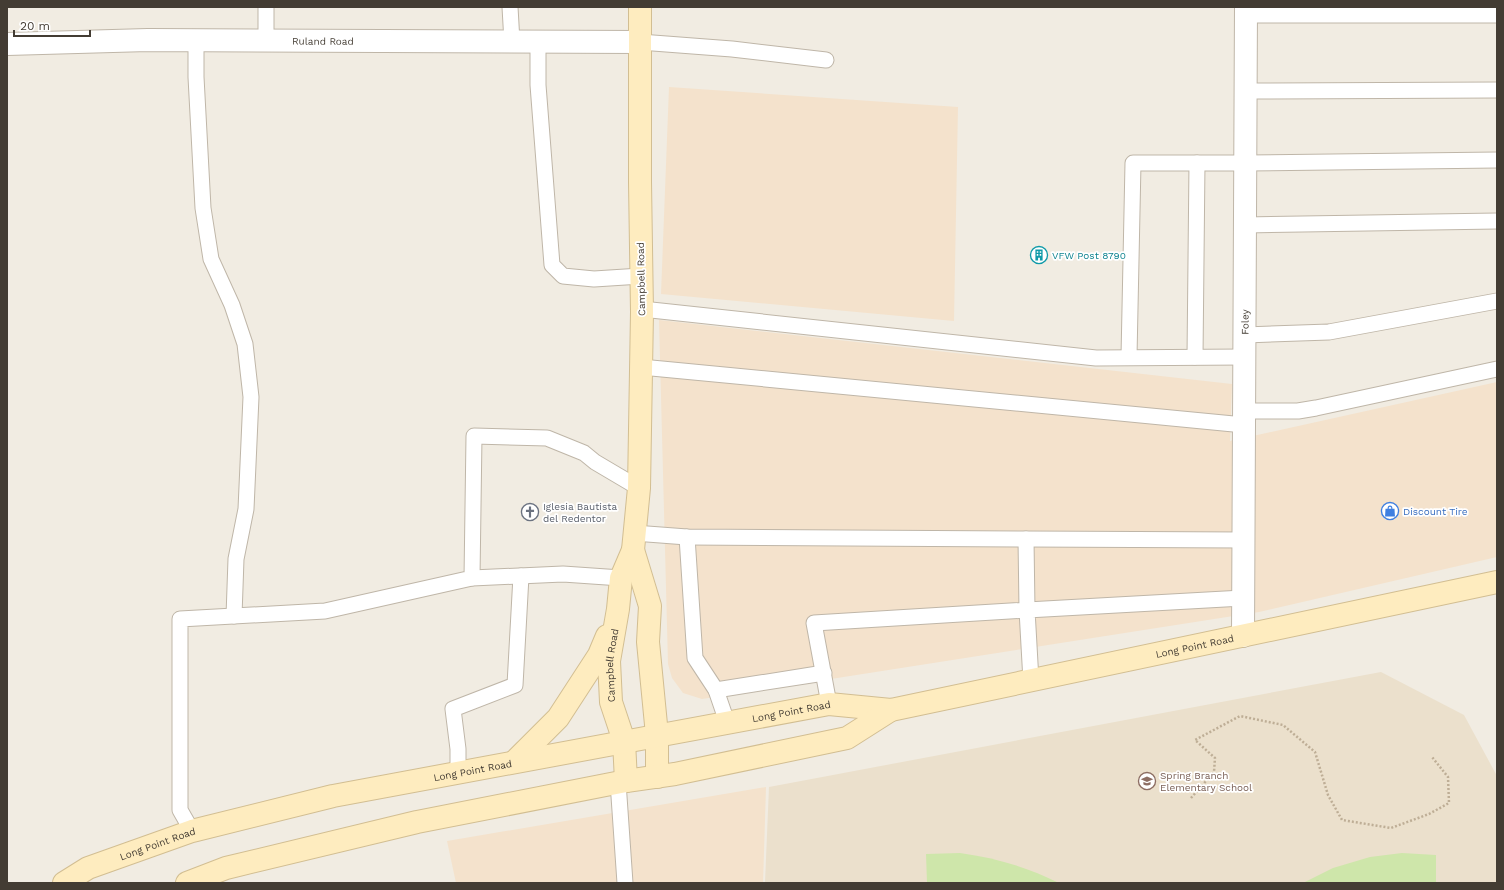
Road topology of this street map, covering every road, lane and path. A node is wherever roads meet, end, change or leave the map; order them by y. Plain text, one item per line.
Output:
1 (266, 7) edge
2 (510, 7) edge
3 (640, 7) edge
4 (1246, 11) edge
5 (1497, 15) edge
6 (196, 40) junction
7 (266, 40) junction
8 (512, 42) junction
9 (538, 42) junction
10 (640, 42) junction
11 (7, 44) edge
12 (826, 60) dead end
13 (1497, 90) edge
14 (1246, 91) junction
15 (1497, 160) edge
16 (1197, 163) junction
17 (1246, 164) junction
18 (1497, 221) edge
19 (1245, 226) junction
20 (641, 276) junction
21 (1497, 301) edge
22 (642, 308) junction
23 (1244, 335) junction
24 (1129, 357) junction
25 (1194, 357) junction
26 (1244, 357) junction
27 (641, 367) junction
28 (1497, 369) edge
29 (1244, 418) junction
30 (639, 488) junction
31 (687, 537) junction
32 (1026, 539) junction
33 (1244, 540) junction
34 (633, 541) junction
35 (521, 576) junction
36 (472, 578) junction
37 (621, 578) junction
38 (1497, 582) edge
39 (1243, 598) junction
40 (618, 609) junction
41 (1027, 610) junction
42 (234, 616) junction
43 (1243, 636) junction
44 (824, 673) junction
45 (1031, 681) junction
46 (716, 690) junction
47 (829, 704) junction
48 (892, 710) junction
49 (727, 722) junction
50 (656, 735) junction
51 (624, 741) junction
52 (1432, 757) dead end
53 (515, 761) junction
54 (458, 772) junction
55 (656, 777) junction
56 (622, 782) junction
57 (1191, 798) dead end
58 (192, 831) junction
59 (64, 883) edge
60 (187, 883) edge
61 (625, 883) edge

1 - 7 lane
2 - 8 lane
3 - 10 main road, Campbell Road
4 - 5 lane
4 - 14 street, Foley
6 - 7 street, Ruland Road
6 - 11 street, Ruland Road
6 - 42 lane
7 - 8 street, Ruland Road
8 - 9 street, Ruland Road
9 - 10 street, Ruland Road
9 - 20 lane
10 - 12 lane
10 - 20 main road, Campbell Road
13 - 14 lane
14 - 17 street, Foley
15 - 17 lane
16 - 17 lane
16 - 24 lane
16 - 25 lane
17 - 19 street, Foley
18 - 19 lane
19 - 23 street, Foley
20 - 22 main road, Campbell Road
21 - 23 lane
22 - 24 lane
22 - 27 main road, Campbell Road
23 - 26 street, Foley
24 - 25 lane
25 - 26 lane
26 - 29 street, Foley
27 - 29 lane
27 - 30 main road, Campbell Road
28 - 29 lane
29 - 33 street, Foley
30 - 34 main road, Campbell Road
30 - 36 lane
31 - 32 lane
31 - 34 lane
31 - 46 lane
32 - 33 lane
32 - 41 lane
33 - 39 street, Foley
34 - 37 main road, Campbell Road
34 - 50 main road, Campbell Road
35 - 36 lane
35 - 37 lane
35 - 54 lane
36 - 42 lane
37 - 40 main road, Campbell Road
38 - 43 main road, Long Point Road
39 - 41 lane
39 - 43 street, Foley
40 - 51 main road, Campbell Road
40 - 53 main road
41 - 44 lane
41 - 45 lane
42 - 58 lane
43 - 45 main road, Long Point Road
44 - 46 lane
44 - 47 lane
45 - 48 main road, Long Point Road
46 - 49 lane
47 - 48 main road, Long Point Road
47 - 49 main road, Long Point Road
48 - 55 main road, Long Point Road
49 - 50 main road, Long Point Road
50 - 51 main road, Long Point Road
50 - 55 main road, Campbell Road
51 - 53 main road, Long Point Road
51 - 56 main road, Campbell Road
52 - 57 path
53 - 54 main road, Long Point Road
54 - 58 main road, Long Point Road
55 - 56 main road, Long Point Road
56 - 60 main road, Long Point Road
56 - 61 lane
58 - 59 main road, Long Point Road

